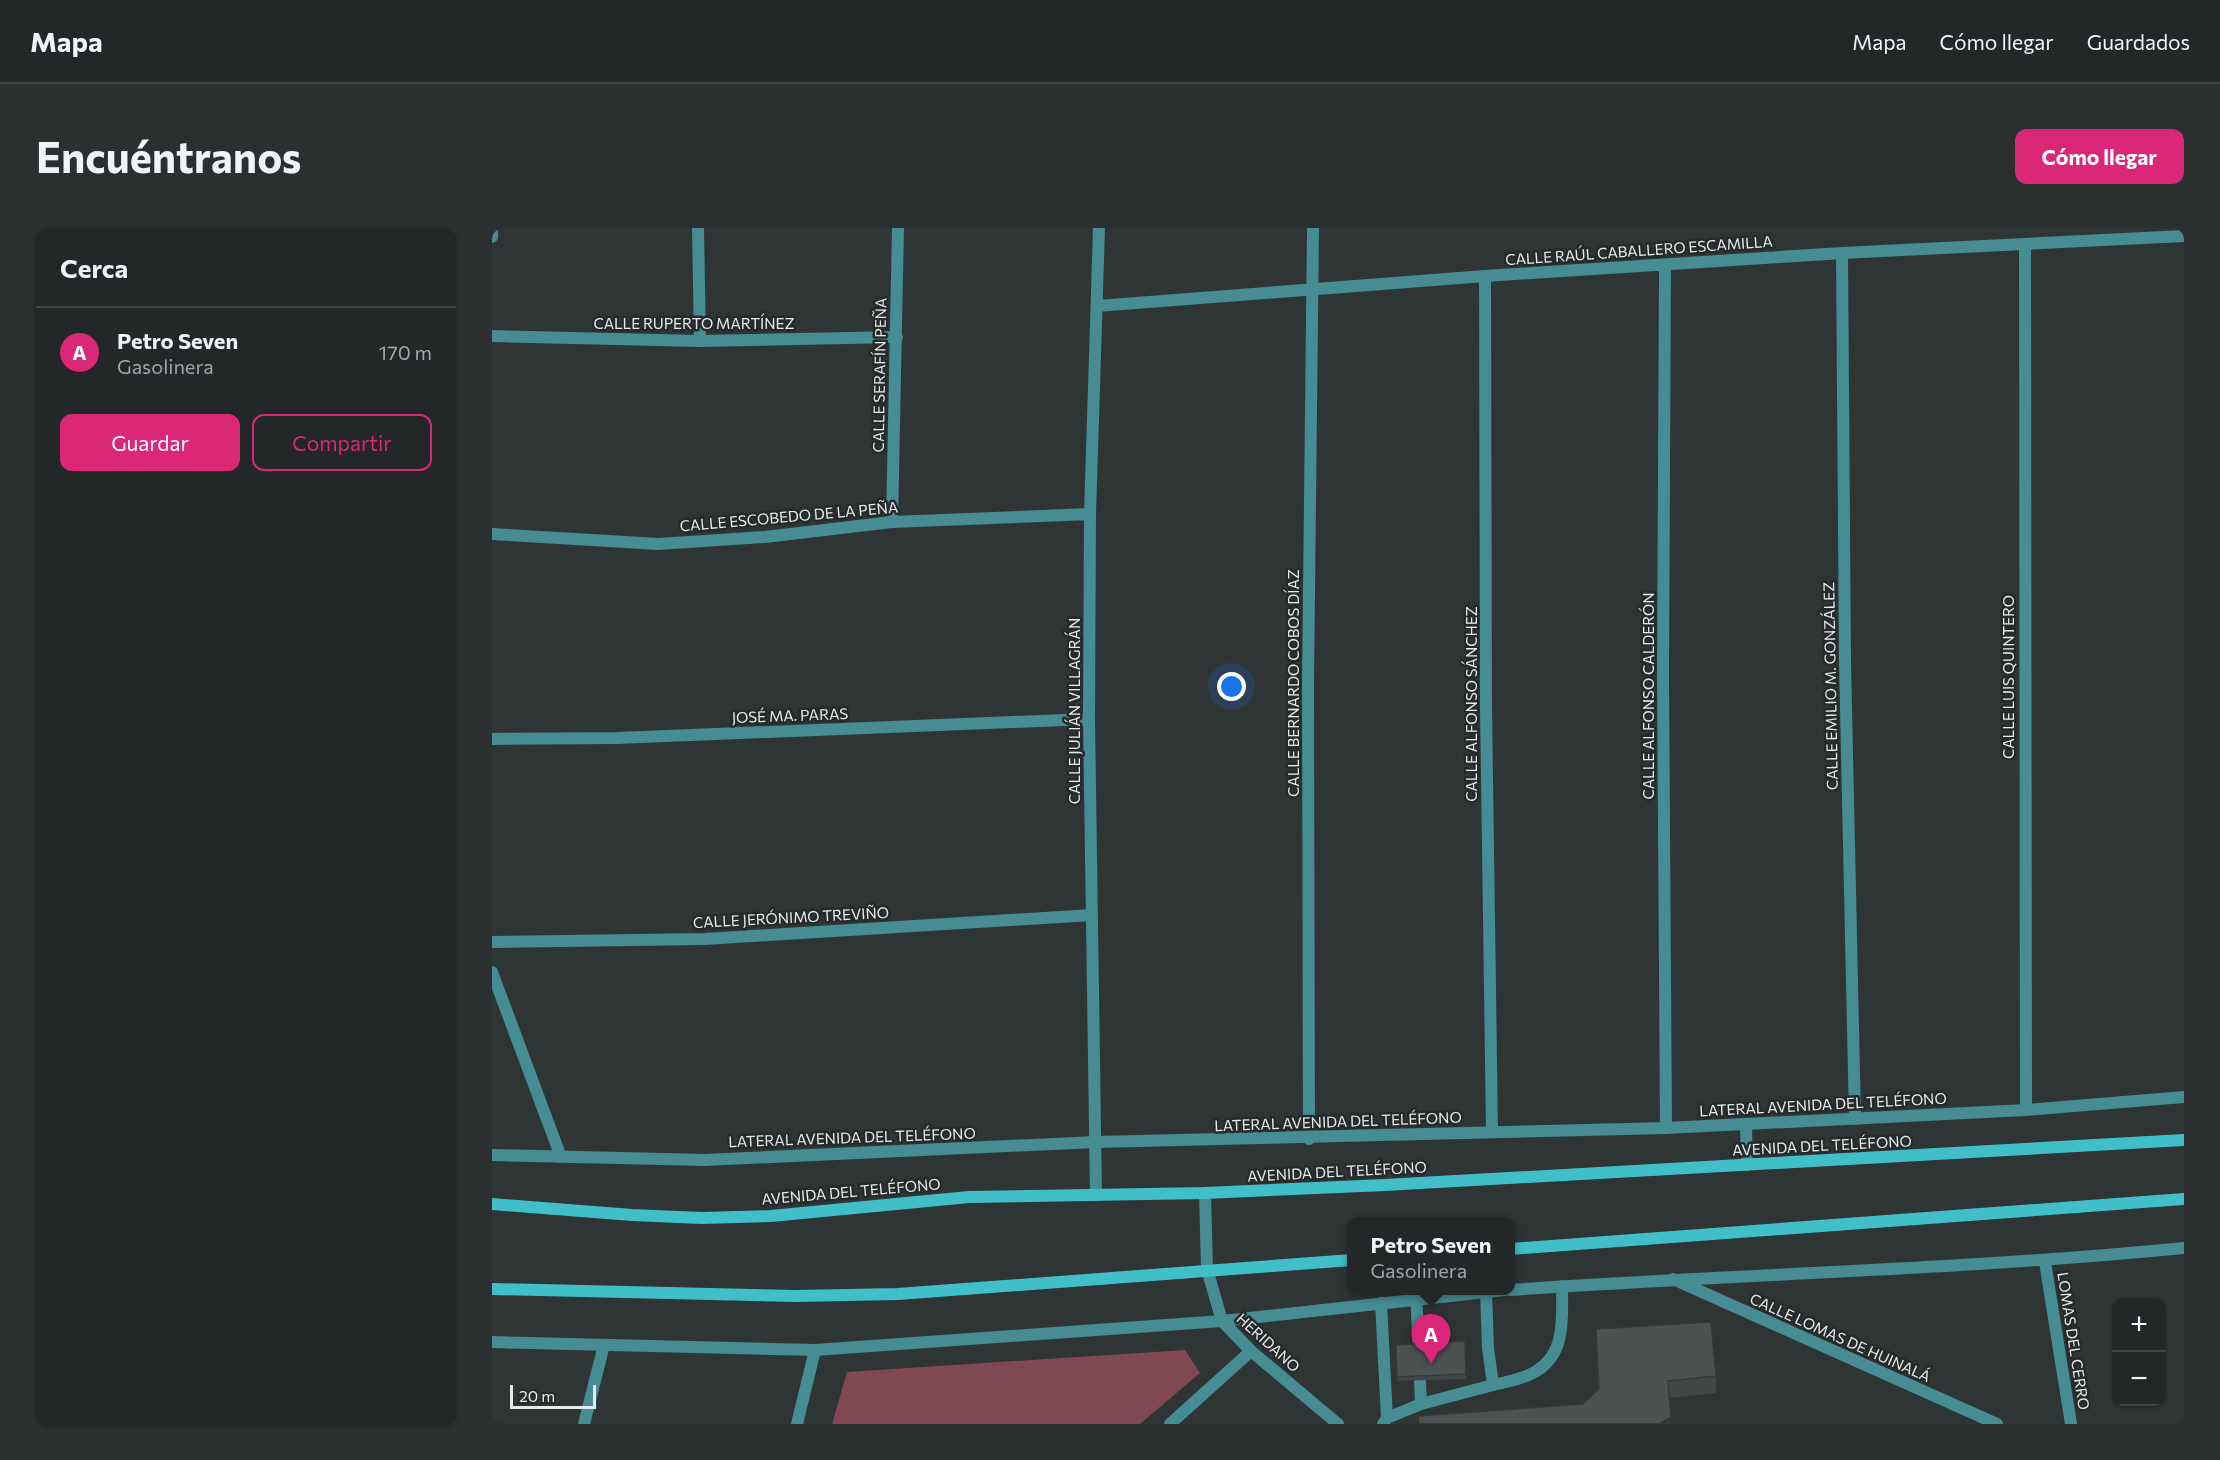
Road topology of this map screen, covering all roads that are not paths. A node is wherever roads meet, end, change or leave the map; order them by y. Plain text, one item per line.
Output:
1 (492, 228) edge
2 (698, 228) edge
3 (898, 228) edge
4 (1099, 228) edge
5 (1312, 228) edge
6 (2184, 236) edge
7 (492, 237) edge
8 (2025, 245) junction
9 (1842, 253) junction
10 (1665, 265) junction
11 (1485, 276) junction
12 (1313, 289) junction
13 (1097, 306) junction
14 (492, 336) edge
15 (897, 338) junction
16 (700, 341) junction
17 (1090, 514) junction
18 (892, 522) junction
19 (492, 534) edge
20 (1089, 719) junction
21 (492, 739) edge
22 (1092, 915) junction
23 (492, 942) edge
24 (492, 972) edge
25 (2184, 1097) edge
26 (2026, 1110) junction
27 (1856, 1119) junction
28 (1746, 1125) junction
29 (1666, 1128) junction
30 (1492, 1132) junction
31 (1309, 1139) junction
32 (2184, 1140) edge
33 (1096, 1142) junction
34 (492, 1155) edge
35 (561, 1157) junction
36 (1747, 1165) junction
37 (1205, 1193) junction
38 (1096, 1195) junction
39 (2184, 1199) edge
40 (492, 1204) edge
41 (2184, 1248) edge
42 (1515, 1249) edge
43 (1347, 1260) edge
44 (2045, 1262) junction
45 (1207, 1269) junction
46 (1672, 1278) junction
47 (1562, 1286) junction
48 (492, 1289) edge
49 (1515, 1290) edge
50 (1412, 1295) edge
51 (1416, 1295) edge
52 (1486, 1295) edge
53 (1381, 1303) junction
54 (1222, 1321) junction
55 (492, 1342) edge
56 (604, 1345) junction
57 (815, 1350) junction
58 (1251, 1351) junction
59 (1493, 1385) junction
60 (1421, 1404) junction
61 (1385, 1421) edge
62 (584, 1424) edge
63 (797, 1424) edge
64 (1170, 1424) edge
65 (1338, 1424) edge
66 (1996, 1424) edge
67 (2071, 1424) edge

1 - 7 street
2 - 16 street
3 - 15 street, CALLE SERAFÍN PEÑA
4 - 13 street, CALLE JULIÁN VILLAGRÁN
5 - 12 street, CALLE BERNARDO COBOS DÍAZ
6 - 8 street, CALLE RAÚL CABALLERO ESCAMILLA
8 - 9 street, CALLE RAÚL CABALLERO ESCAMILLA
8 - 26 street, CALLE LUIS QUINTERO
9 - 10 street, CALLE RAÚL CABALLERO ESCAMILLA
9 - 27 street, CALLE EMILIO M. GONZÁLEZ
10 - 11 street, CALLE RAÚL CABALLERO ESCAMILLA
10 - 29 street, CALLE ALFONSO CALDERÓN
11 - 12 street, CALLE RAÚL CABALLERO ESCAMILLA
11 - 30 street, CALLE ALFONSO SÁNCHEZ
12 - 13 street, CALLE RAÚL CABALLERO ESCAMILLA
12 - 31 street, CALLE BERNARDO COBOS DÍAZ
13 - 17 street, CALLE JULIÁN VILLAGRÁN
14 - 16 street, CALLE RUPERTO MARTÍNEZ
15 - 16 street, CALLE RUPERTO MARTÍNEZ
15 - 18 street, CALLE SERAFÍN PEÑA
17 - 18 street, CALLE ESCOBEDO DE LA PEÑA
17 - 20 street, CALLE JULIÁN VILLAGRÁN
18 - 19 street, CALLE ESCOBEDO DE LA PEÑA
20 - 21 street, JOSÉ MA. PARAS
20 - 22 street, CALLE JULIÁN VILLAGRÁN
22 - 23 street, CALLE JERÓNIMO TREVIÑO
22 - 33 street, CALLE JULIÁN VILLAGRÁN
24 - 35 street
25 - 26 street, LATERAL AVENIDA DEL TELÉFONO
26 - 27 street, LATERAL AVENIDA DEL TELÉFONO
27 - 28 street, LATERAL AVENIDA DEL TELÉFONO
28 - 29 street, LATERAL AVENIDA DEL TELÉFONO
28 - 36 street
29 - 30 street, LATERAL AVENIDA DEL TELÉFONO
30 - 31 street, LATERAL AVENIDA DEL TELÉFONO
31 - 33 street, LATERAL AVENIDA DEL TELÉFONO
32 - 36 main road, AVENIDA DEL TELÉFONO
33 - 35 street, LATERAL AVENIDA DEL TELÉFONO
33 - 38 street, CALLE JULIÁN VILLAGRÁN
34 - 35 street, LATERAL AVENIDA DEL TELÉFONO
36 - 37 main road, AVENIDA DEL TELÉFONO
37 - 38 main road, AVENIDA DEL TELÉFONO
37 - 45 street, HERIDANO
38 - 40 main road, AVENIDA DEL TELÉFONO
39 - 42 main road
41 - 44 street
43 - 45 main road
44 - 46 street
44 - 67 street, LOMAS DEL CERRO
45 - 48 main road
45 - 54 street, HERIDANO
46 - 47 street
46 - 66 street, CALLE LOMAS DE HUINALÁ
47 - 49 street
47 - 59 street
50 - 53 street
51 - 60 street
52 - 59 street
53 - 54 street
53 - 61 street
54 - 57 street
54 - 58 street, HERIDANO
55 - 56 street
56 - 57 street
56 - 62 street
57 - 63 street
58 - 64 street
58 - 65 street, HERIDANO
59 - 60 street
60 - 61 street

